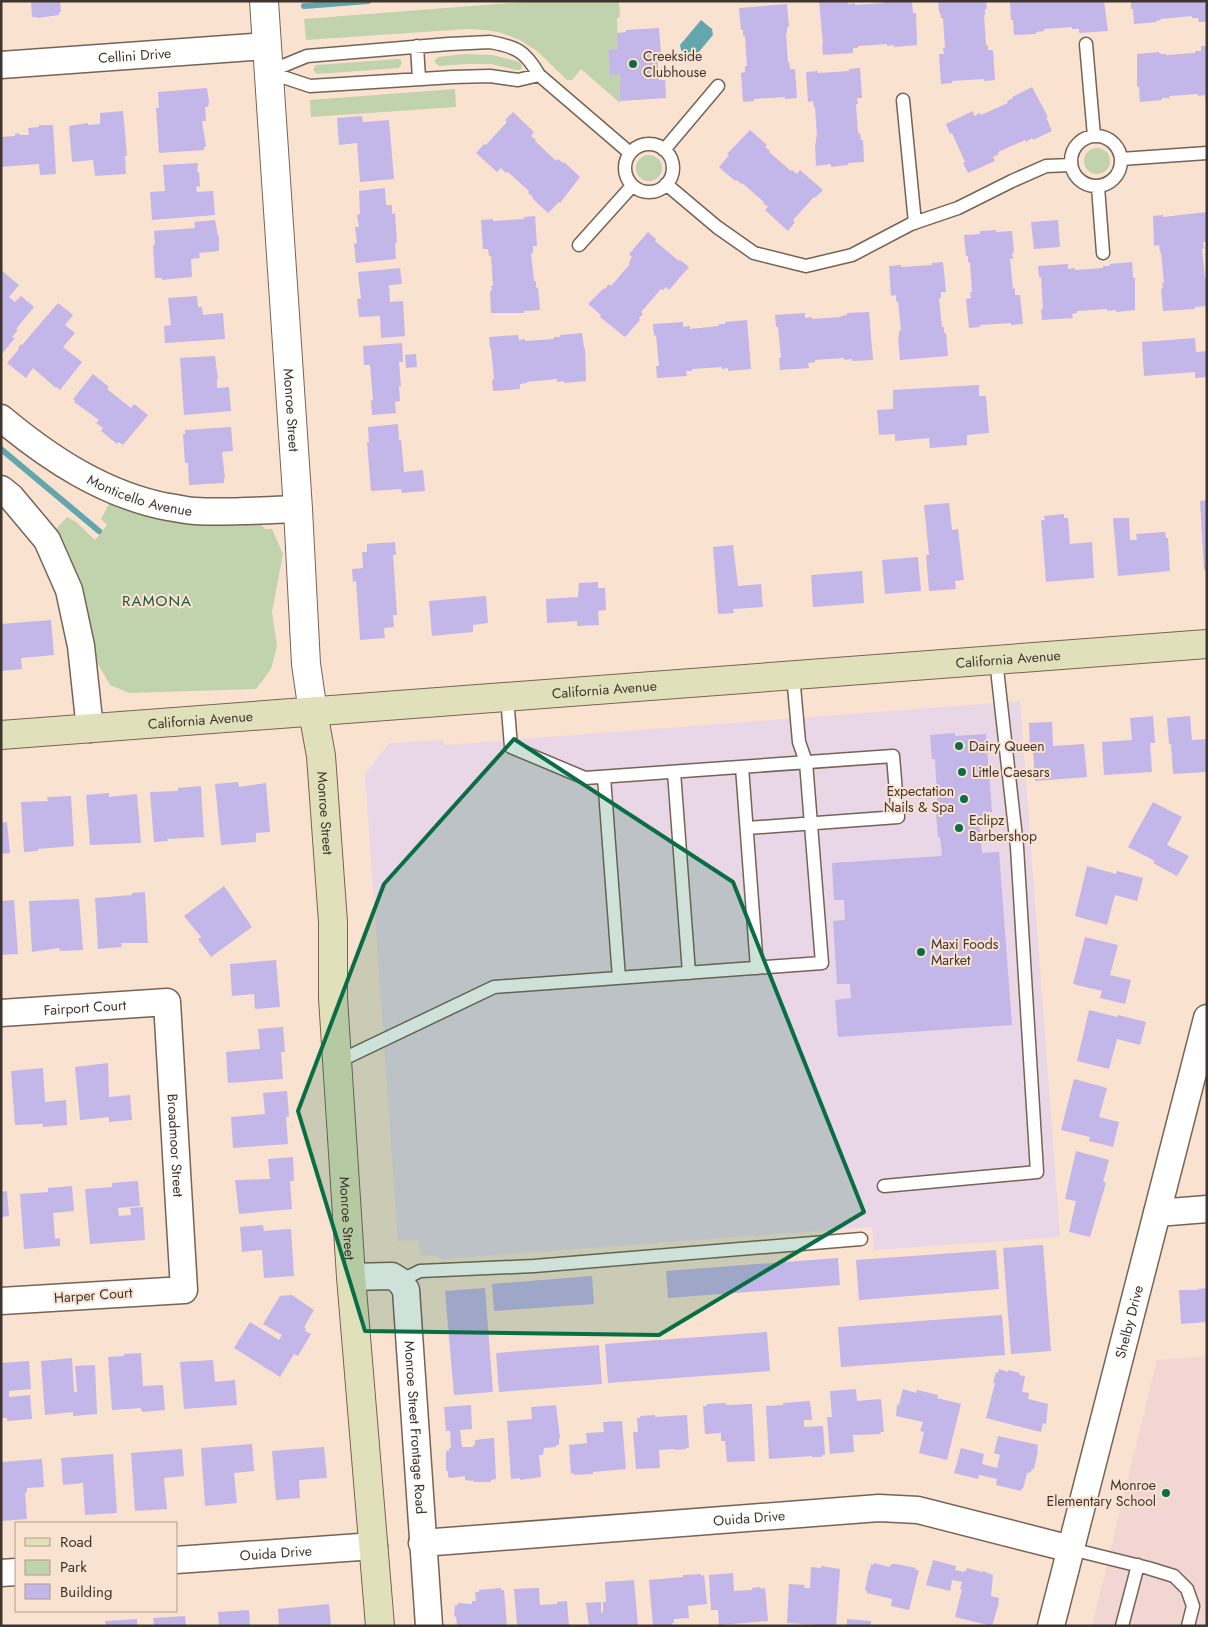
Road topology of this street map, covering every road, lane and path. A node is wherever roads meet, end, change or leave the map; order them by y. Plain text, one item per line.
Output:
1 (264, 1) edge
2 (1086, 44) dead end
3 (417, 46) junction
4 (268, 59) junction
5 (1, 65) edge
6 (539, 75) junction
7 (419, 79) junction
8 (718, 86) dead end
9 (903, 100) dead end
10 (1094, 136) junction
11 (664, 150) junction
12 (630, 153) junction
13 (1207, 153) edge
14 (1121, 159) junction
15 (1071, 165) junction
16 (666, 184) junction
17 (632, 186) junction
18 (1098, 187) junction
19 (915, 223) junction
20 (579, 245) dead end
21 (1103, 254) dead end
22 (1, 418) edge
23 (1, 489) edge
24 (298, 509) junction
25 (1207, 644) edge
26 (996, 660) junction
27 (793, 675) junction
28 (507, 697) junction
29 (312, 712) junction
30 (90, 729) junction
31 (1, 736) edge
32 (806, 762) junction
33 (742, 767) junction
34 (674, 772) junction
35 (604, 777) junction
36 (811, 823) junction
37 (747, 828) junction
38 (758, 968) junction
39 (689, 973) junction
40 (619, 978) junction
41 (167, 1002) joint
42 (1, 1013) edge
43 (1207, 1018) edge
44 (337, 1062) junction
45 (884, 1186) dead end
46 (1207, 1210) edge
47 (1157, 1213) junction
48 (861, 1239) dead end
49 (351, 1277) junction
50 (400, 1280) junction
51 (184, 1290) joint
52 (1, 1301) edge
53 (422, 1543) junction
54 (374, 1546) junction
55 (1071, 1549) junction
56 (178, 1560) edge
57 (1138, 1565) junction
58 (15, 1572) edge
59 (1, 1573) edge
60 (380, 1626) edge
61 (429, 1626) edge
62 (1051, 1626) edge
63 (1122, 1626) edge
64 (1188, 1626) edge

1 - 4 street, Monroe Street
2 - 10 lane
3 - 4 lane
3 - 6 lane
3 - 7 lane
4 - 5 street, Cellini Drive
4 - 7 lane
4 - 24 street, Monroe Street
6 - 7 lane
6 - 12 lane
8 - 11 lane
9 - 19 lane
10 - 14 lane
10 - 15 lane
11 - 12 lane
11 - 16 lane
12 - 17 lane
13 - 14 lane
14 - 18 lane
15 - 18 lane
15 - 19 lane
16 - 17 lane
16 - 19 lane
17 - 20 lane
18 - 21 lane
22 - 24 street, Monticello Avenue
23 - 30 street
24 - 29 street, Monroe Street
25 - 26 main road, California Avenue
26 - 27 main road, California Avenue
26 - 45 lane
27 - 28 main road, California Avenue
27 - 32 lane
28 - 29 main road, California Avenue
28 - 35 lane
29 - 30 main road, California Avenue
29 - 44 main road, Monroe Street
30 - 31 main road, California Avenue
32 - 33 lane
32 - 36 lane
32 - 36 lane
33 - 34 lane
33 - 37 lane
34 - 35 lane
34 - 39 lane
35 - 40 lane
36 - 37 lane
36 - 38 lane
37 - 38 lane
38 - 39 lane
39 - 40 lane
40 - 44 lane
41 - 42 street, Fairport Court
41 - 51 street, Broadmoor Street
43 - 47 street, Shelby Drive
44 - 49 main road, Monroe Street
46 - 47 street
47 - 55 street, Shelby Drive
48 - 50 lane
49 - 50 street
49 - 54 main road, Monroe Street
50 - 53 street, Monroe Street Frontage Road
51 - 52 street, Harper Court
53 - 55 street, Ouida Drive
53 - 61 street, Monroe Street Frontage Road
54 - 56 street, Ouida Drive
54 - 60 main road, Monroe Street
55 - 57 lane
55 - 62 street, Shelby Drive
57 - 63 lane
57 - 64 lane
58 - 59 street

